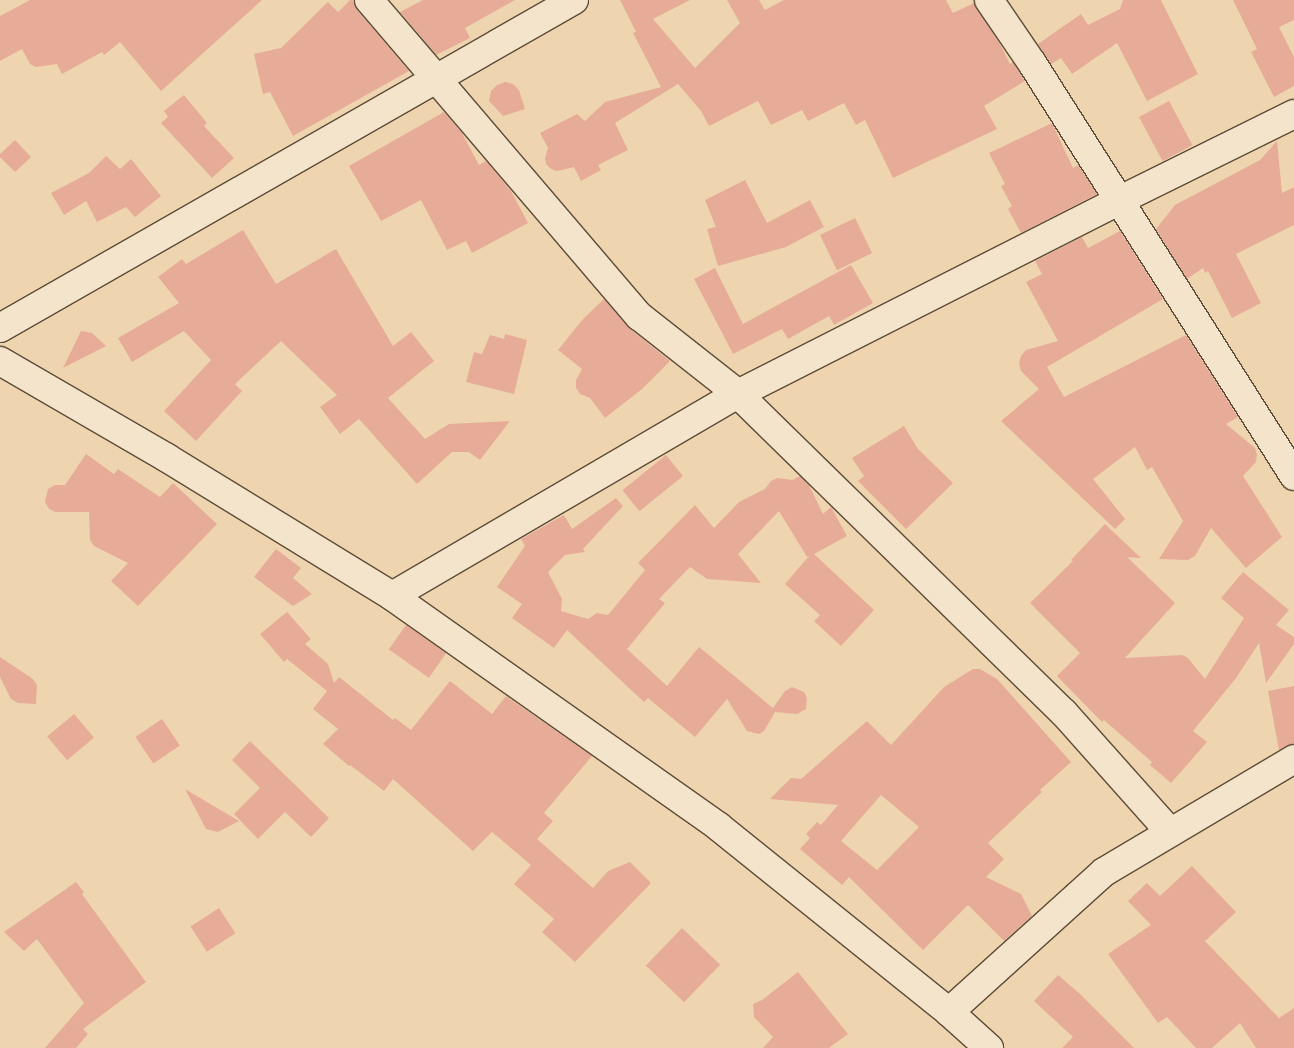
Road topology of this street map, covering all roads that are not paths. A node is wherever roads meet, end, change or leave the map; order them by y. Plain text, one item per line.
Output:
1 (369, 0) edge
2 (574, 0) edge
3 (989, 0) edge
4 (436, 78) junction
5 (1294, 114) edge
6 (1120, 200) junction
7 (0, 328) edge
8 (0, 361) edge
9 (738, 394) junction
10 (1294, 476) edge
11 (392, 596) junction
12 (1294, 759) edge
13 (1170, 832) junction
14 (949, 1012) junction
15 (989, 1048) edge

1 - 4 street
2 - 4 street
3 - 6 street
4 - 7 street
4 - 9 street
5 - 6 street
6 - 9 street
6 - 10 street
8 - 11 street
9 - 11 street
9 - 13 street
11 - 14 street
12 - 13 street
13 - 14 street
14 - 15 street

